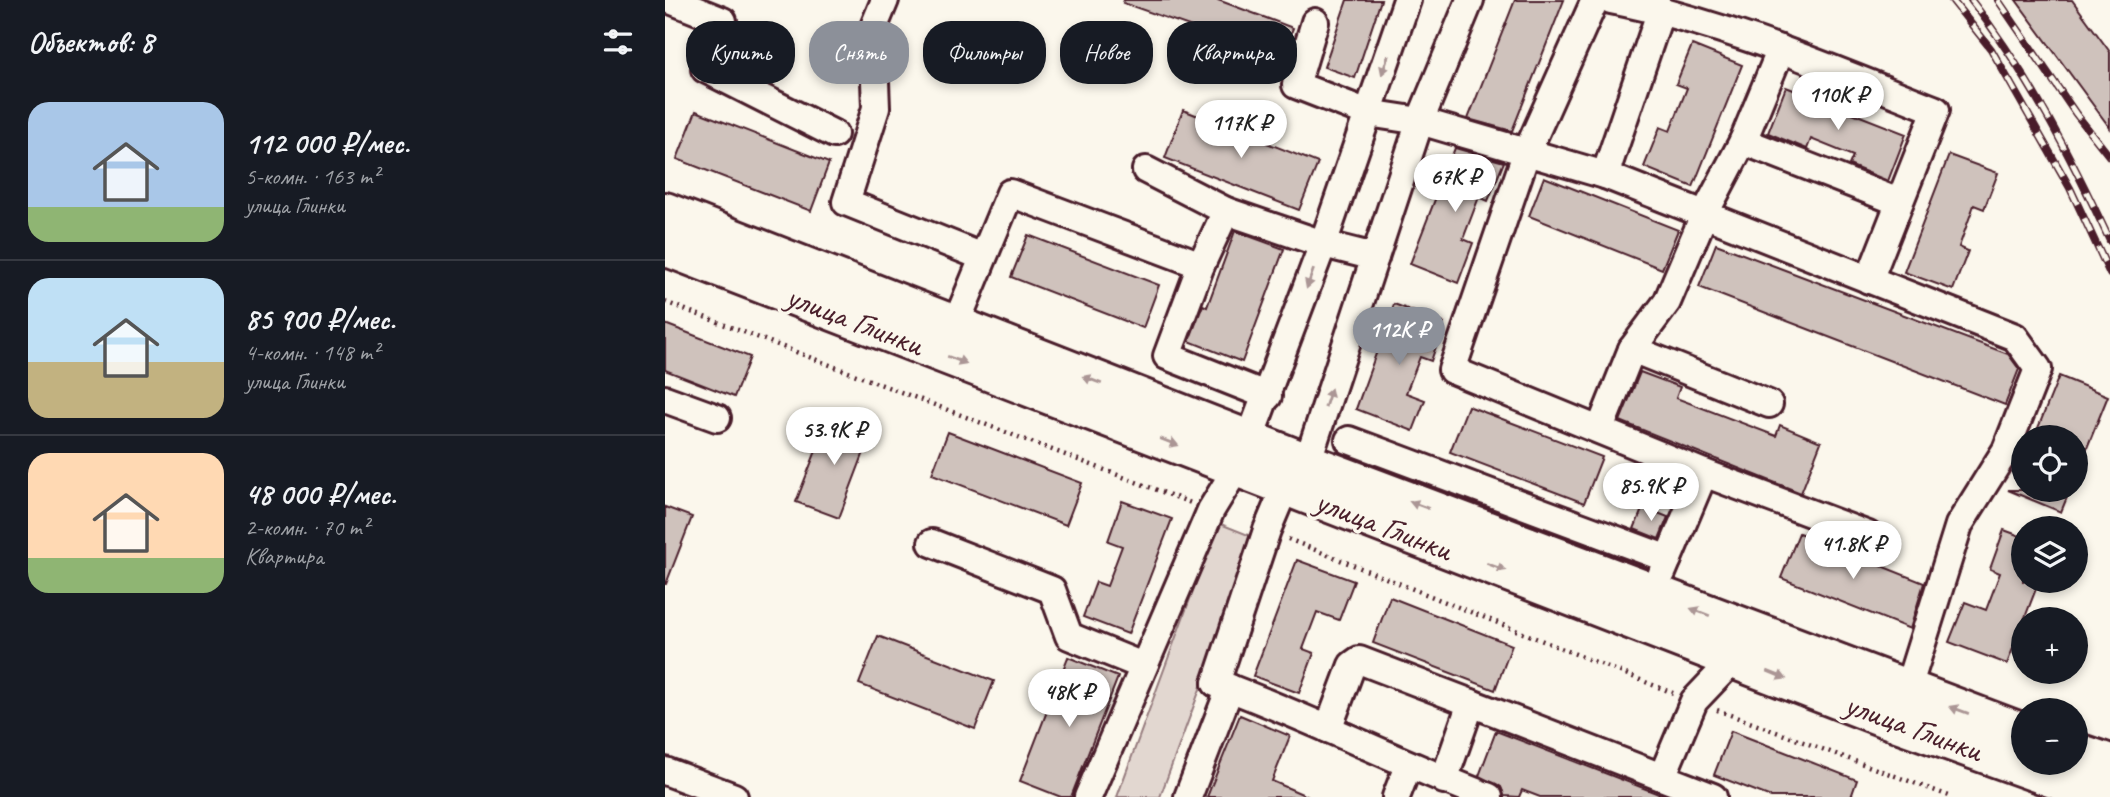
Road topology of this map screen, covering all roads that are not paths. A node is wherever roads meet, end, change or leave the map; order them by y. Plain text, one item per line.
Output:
1 (670, 0) edge
2 (885, 0) edge
3 (1407, 0) edge
4 (1470, 0) edge
5 (1595, 0) edge
6 (1611, 0) edge
7 (1661, 10) junction
8 (1315, 22) dead end
9 (1781, 49) junction
10 (1369, 113) junction
11 (1420, 121) junction
12 (834, 134) dead end
13 (1743, 141) junction
14 (1526, 153) junction
15 (1146, 170) dead end
16 (1605, 175) junction
17 (1899, 202) junction
18 (1226, 211) junction
19 (665, 212) edge
20 (1704, 215) junction
21 (1323, 244) junction
22 (665, 246) edge
23 (983, 257) junction
24 (1375, 257) junction
25 (757, 265) junction
26 (1201, 265) junction
27 (1869, 280) junction
28 (955, 326) junction
29 (1632, 349) junction
30 (1268, 396) junction
31 (665, 398) edge
32 (1769, 404) dead end
33 (717, 418) dead end
34 (1600, 429) junction
35 (1349, 440) dead end
36 (1242, 454) junction
37 (1703, 473) junction
38 (1296, 475) junction
39 (1868, 536) dead end
40 (932, 543) dead end
41 (1668, 559) junction
42 (1647, 608) junction
43 (1735, 658) junction
44 (1143, 666) junction
45 (1223, 685) junction
46 (1907, 691) junction
47 (1471, 702) junction
48 (1328, 729) junction
49 (2011, 729) edge
50 (1408, 766) junction
51 (2088, 766) edge
52 (665, 771) edge
53 (1662, 777) junction
54 (1444, 780) junction
55 (2106, 786) edge
56 (734, 797) edge
57 (1088, 797) edge
58 (1188, 797) edge
59 (1396, 797) edge
60 (1489, 797) edge
61 (1713, 797) edge

1 - 12 street
2 - 23 street
3 -> 10 street
4 - 11 street
5 - 14 street
6 - 7 street
7 - 9 street
7 - 16 street
8 - 10 street
9 - 13 street
9 - 17 street
10 - 11 street
10 - 21 street
11 - 14 street
11 - 24 street
13 - 17 street
13 - 20 street
14 - 16 street
14 - 34 street
15 - 18 street
16 - 20 street
17 - 27 street
18 - 21 street
18 - 26 street
19 - 25 highway, улица Глинки
20 - 27 street
20 - 29 street
21 - 24 street
21 -> 30 street
22 - 25 highway, улица Глинки
23 - 26 street
23 - 28 street
38 -> 24 street
25 - 28 highway, улица Глинки
25 -> 36 highway, улица Глинки
26 - 30 street
27 - 46 street
36 -> 28 highway, улица Глинки
29 - 32 street
29 - 34 street
30 - 36 street
31 - 33 street
34 - 37 street
35 - 41 street
36 - 38 highway, улица Глинки
36 - 44 street
37 - 39 street
37 - 41 street
38 - 42 highway, улица Глинки
38 - 45 street
40 - 44 street
41 - 42 street
42 - 43 highway, улица Глинки
46 -> 42 highway, улица Глинки
43 - 53 street
43 -> 55 highway, улица Глинки
44 - 57 street
45 - 48 street
45 - 58 street
49 -> 46 highway, улица Глинки
47 - 48 street
47 - 53 street
47 - 54 street
48 - 50 street
50 - 54 street
50 - 59 street
51 - 55 highway, улица Глинки
52 - 56 street
53 - 61 street
54 - 60 street

